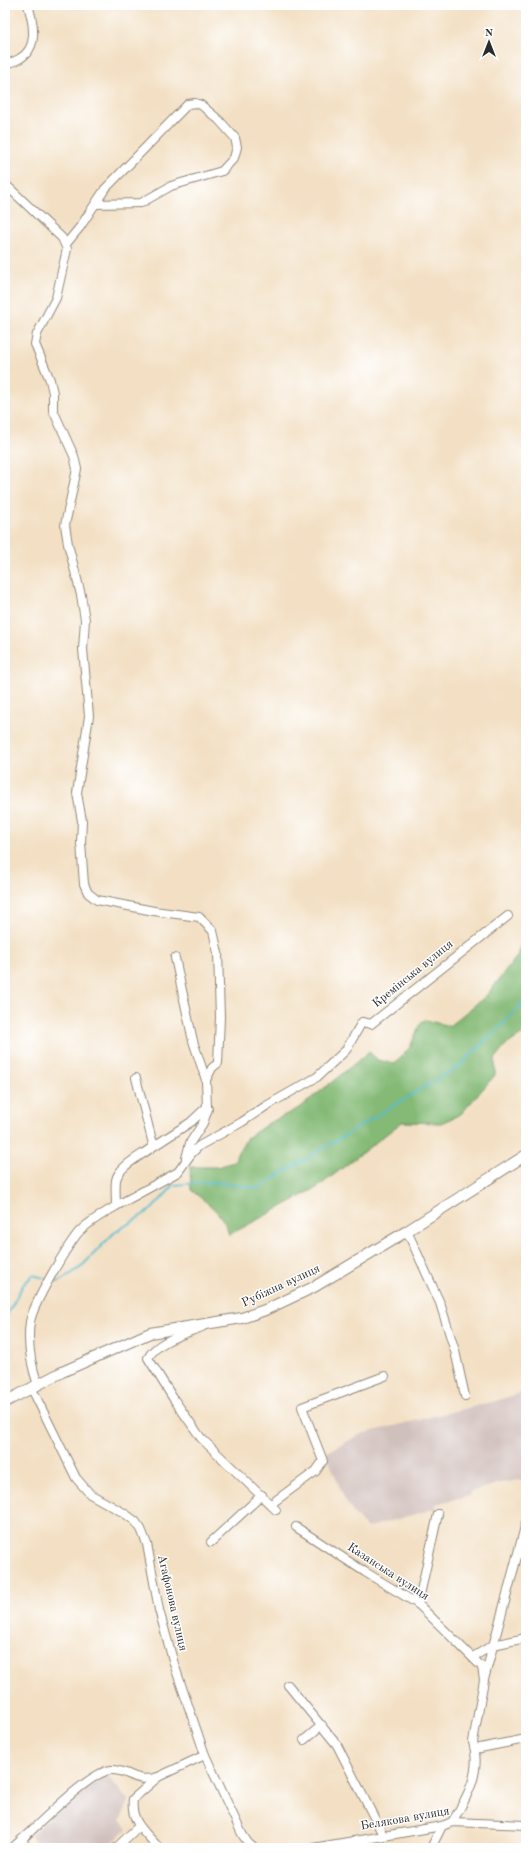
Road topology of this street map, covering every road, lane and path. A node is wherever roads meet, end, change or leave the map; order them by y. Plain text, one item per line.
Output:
1 (28, 5) edge
2 (5, 64) edge
3 (5, 184) edge
4 (96, 204) junction
5 (66, 244) junction
6 (508, 916) dead end
7 (175, 958) dead end
8 (136, 1078) dead end
9 (206, 1080) junction
10 (206, 1099) junction
11 (151, 1148) junction
12 (526, 1155) edge
13 (186, 1161) junction
14 (116, 1206) junction
15 (407, 1231) junction
16 (210, 1323) junction
17 (385, 1376) dead end
18 (35, 1387) junction
19 (465, 1396) dead end
20 (5, 1402) edge
21 (262, 1495) junction
22 (438, 1514) dead end
23 (526, 1523) edge
24 (296, 1527) dead end
25 (211, 1542) dead end
26 (418, 1604) junction
27 (526, 1638) edge
28 (493, 1645) junction
29 (473, 1657) junction
30 (484, 1680) junction
31 (288, 1685) dead end
32 (322, 1725) junction
33 (526, 1739) edge
34 (304, 1740) dead end
35 (475, 1749) junction
36 (205, 1754) junction
37 (158, 1778) junction
38 (452, 1822) junction
39 (526, 1825) edge
40 (139, 1826) junction
41 (442, 1826) junction
42 (383, 1835) junction
43 (21, 1840) junction
44 (12, 1848) edge
45 (28, 1848) edge
46 (116, 1848) edge
47 (159, 1848) edge
48 (254, 1848) edge
49 (313, 1848) edge
50 (431, 1848) edge

1 - 2 street
3 - 5 street
4 - 4 street
4 - 5 street
5 - 9 street
6 - 13 street, Кремінська вулиця
7 - 9 street, Кремінська вулиця
8 - 11 street
9 - 10 street, Кремінська вулиця
10 - 11 street, Кремінська вулиця
10 - 13 street, Кремінська вулиця
11 - 14 street, Кремінська вулиця
12 - 15 street, Рубіжна вулиця
13 - 14 street, Кремінська вулиця
14 - 18 street, Кремінська вулиця
15 - 16 street, Рубіжна вулиця
15 - 19 street
16 - 18 street, Рубіжна вулиця
16 - 21 street
17 - 21 street
18 - 20 street, Рубіжна вулиця
18 - 36 street, Агафонова вулиця
21 - 25 street
22 - 26 street
23 - 28 street
24 - 26 street, Казанська вулиця
26 - 29 street, Казанська вулиця
27 - 28 street
28 - 29 street
28 - 30 street
29 - 30 street, Казанська вулиця
30 - 35 street
31 - 32 street
32 - 34 street
32 - 42 street
33 - 35 street
35 - 38 street
36 - 37 street
36 - 48 street, Агафонова вулиця
37 - 40 street
37 - 43 street
38 - 39 street, Белякова вулиця
38 - 41 street, Белякова вулиця
40 - 46 street
40 - 47 street
41 - 42 street, Белякова вулиця
41 - 50 street
42 - 49 street, Белякова вулиця
43 - 44 street
43 - 45 street

